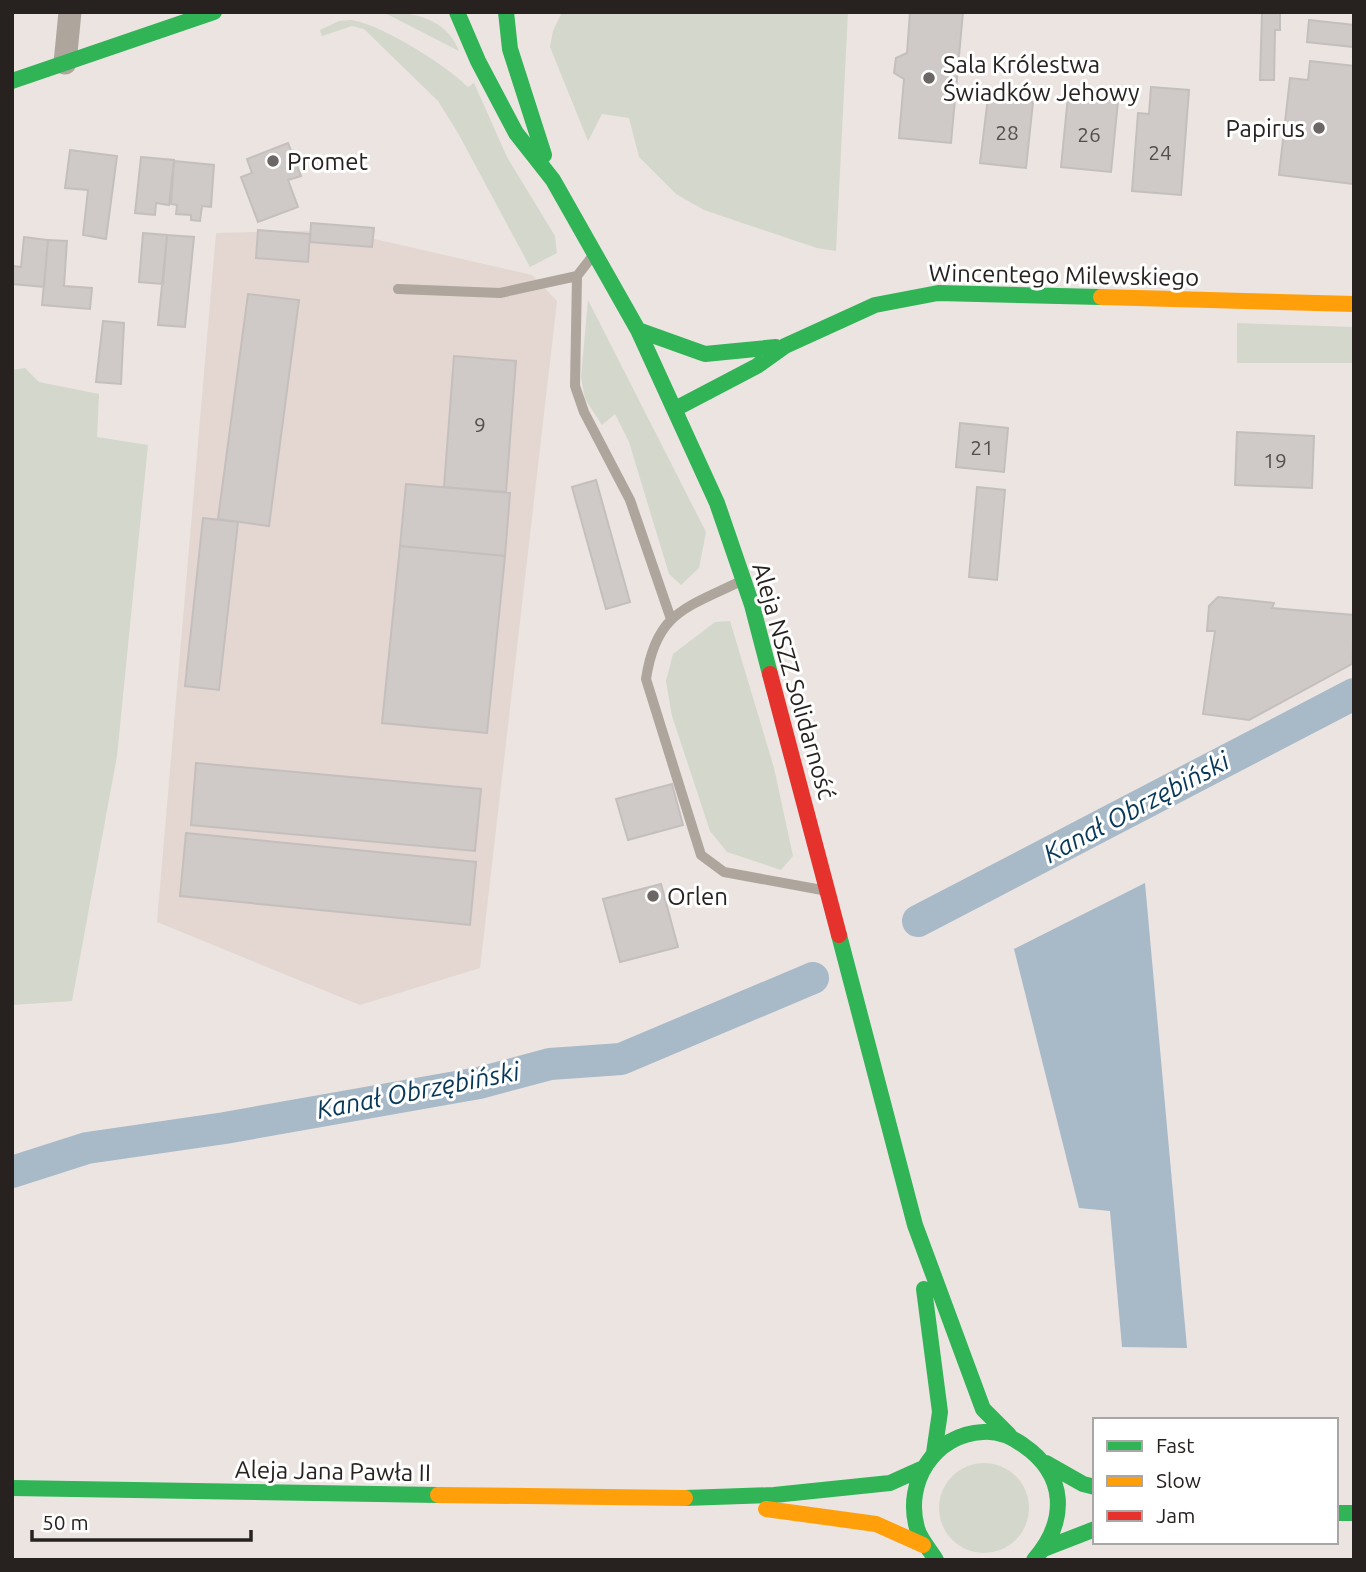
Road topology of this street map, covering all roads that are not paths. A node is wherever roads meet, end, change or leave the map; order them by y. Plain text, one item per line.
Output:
1 (70, 12) edge
2 (457, 12) edge
3 (506, 12) edge
4 (215, 13) edge
5 (65, 63) junction
6 (12, 81) edge
7 (552, 180) junction
8 (596, 253) junction
9 (578, 276) junction
10 (398, 289) dead end
11 (1354, 304) edge
12 (638, 330) junction
13 (785, 346) junction
14 (675, 409) junction
15 (744, 580) junction
16 (671, 619) junction
17 (828, 892) junction
18 (915, 1225) junction
19 (1009, 1435) junction
20 (934, 1452) junction
21 (1046, 1463) junction
22 (921, 1469) junction
23 (1093, 1487) edge
24 (12, 1488) edge
25 (653, 1499) junction
26 (1093, 1530) edge
27 (923, 1545) junction
28 (1046, 1548) junction
29 (936, 1560) edge
30 (1034, 1560) edge

1 - 5 street
2 - 7 street, Aleja NSZZ Solidarność
3 - 7 street, Aleja NSZZ Solidarność
4 - 5 street
5 - 6 street
7 - 8 street, Aleja NSZZ Solidarność
8 - 9 lane
8 - 12 street, Aleja NSZZ Solidarność
9 - 10 lane
9 - 16 lane
11 - 13 street, Wincentego Milewskiego
12 - 13 street, Wincentego Milewskiego
12 - 14 street, Aleja NSZZ Solidarność
13 - 14 street, Wincentego Milewskiego
14 - 15 street, Aleja NSZZ Solidarność
15 - 16 lane
15 - 17 street, Aleja NSZZ Solidarność
16 - 17 lane
17 - 18 street, Aleja NSZZ Solidarność
18 - 19 street, Aleja NSZZ Solidarność
18 - 20 street, Aleja NSZZ Solidarność
19 - 20 street
19 - 21 street, Aleja NSZZ Solidarność
20 - 22 street
21 - 23 street
21 - 28 street
22 - 25 street, Aleja Jana Pawła II
22 - 27 street
24 - 25 street, Aleja Jana Pawła II
25 - 27 street, Aleja Jana Pawła II
26 - 28 street
27 - 29 street
28 - 30 street

